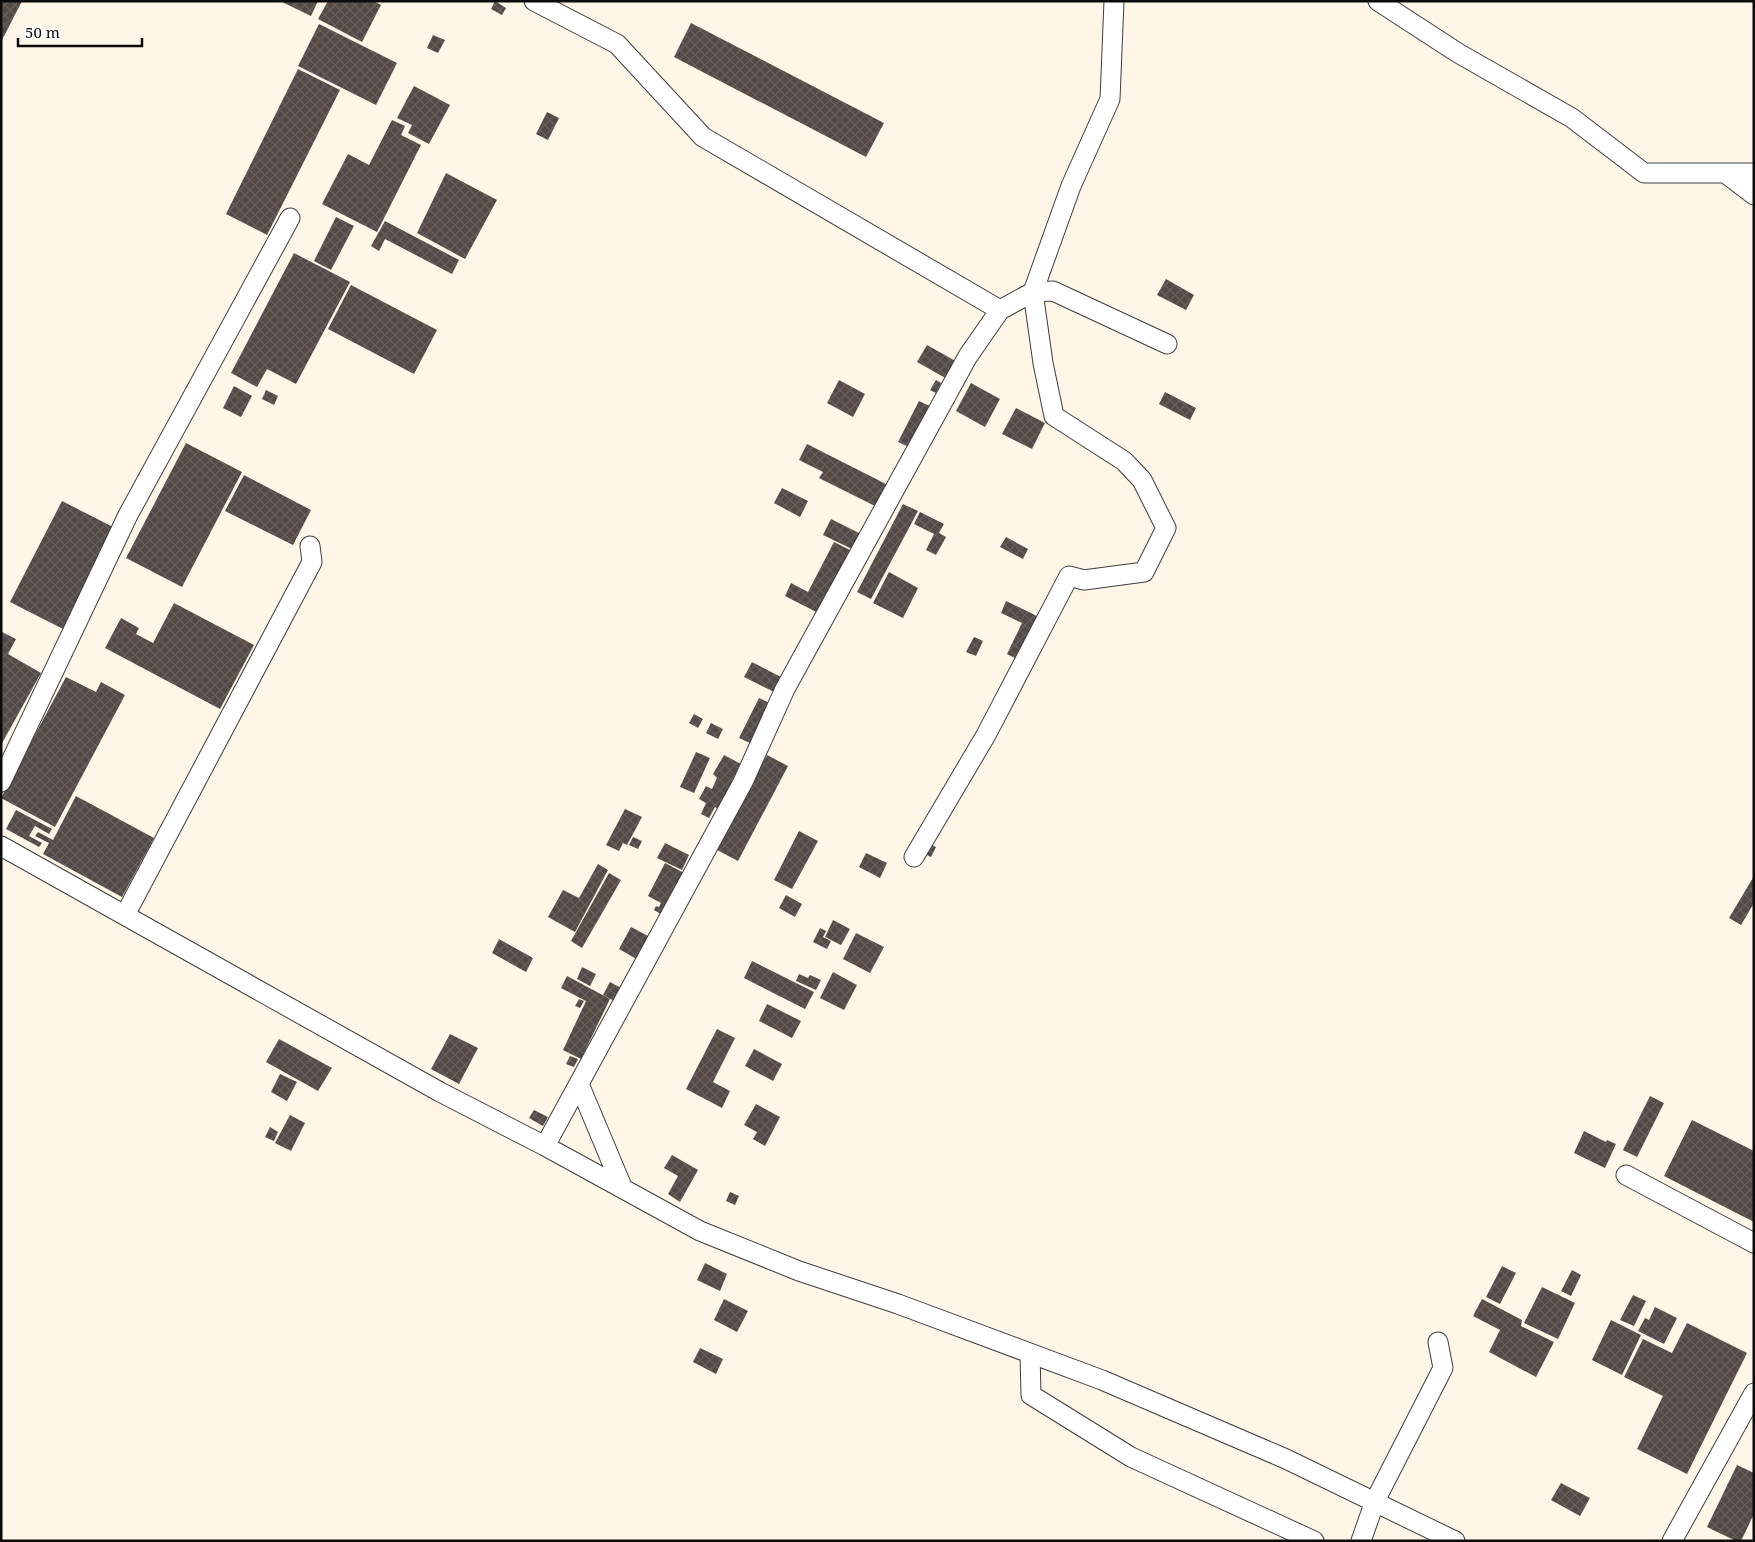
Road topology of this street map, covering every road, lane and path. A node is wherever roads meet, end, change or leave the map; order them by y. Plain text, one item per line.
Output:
1 (534, 1) edge
2 (1114, 1) edge
3 (1378, 1) edge
4 (1726, 173) junction
5 (1754, 173) edge
6 (1754, 194) edge
7 (290, 218) dead end
8 (1033, 292) junction
9 (1000, 310) junction
10 (1167, 344) dead end
11 (310, 546) dead end
12 (1, 782) edge
13 (1, 846) edge
14 (914, 857) dead end
15 (125, 915) junction
16 (579, 1084) junction
17 (546, 1146) junction
18 (1626, 1175) dead end
19 (623, 1189) junction
20 (1754, 1243) edge
21 (1438, 1342) dead end
22 (1030, 1353) junction
23 (1754, 1393) edge
24 (1375, 1501) junction
25 (1314, 1541) edge
26 (1361, 1541) edge
27 (1455, 1541) edge
28 (1672, 1541) edge

1 - 9 street
2 - 8 street
3 - 4 street
4 - 5 street
4 - 6 street
7 - 12 street
8 - 9 street
8 - 10 street
8 - 14 street
9 - 16 street
11 - 15 street
13 - 15 street
15 - 17 street
16 - 17 street
16 - 19 street
17 - 19 street
18 - 20 street
19 - 22 street
21 - 24 street
22 - 24 street
22 - 25 street
23 - 28 street
24 - 26 street
24 - 27 street

